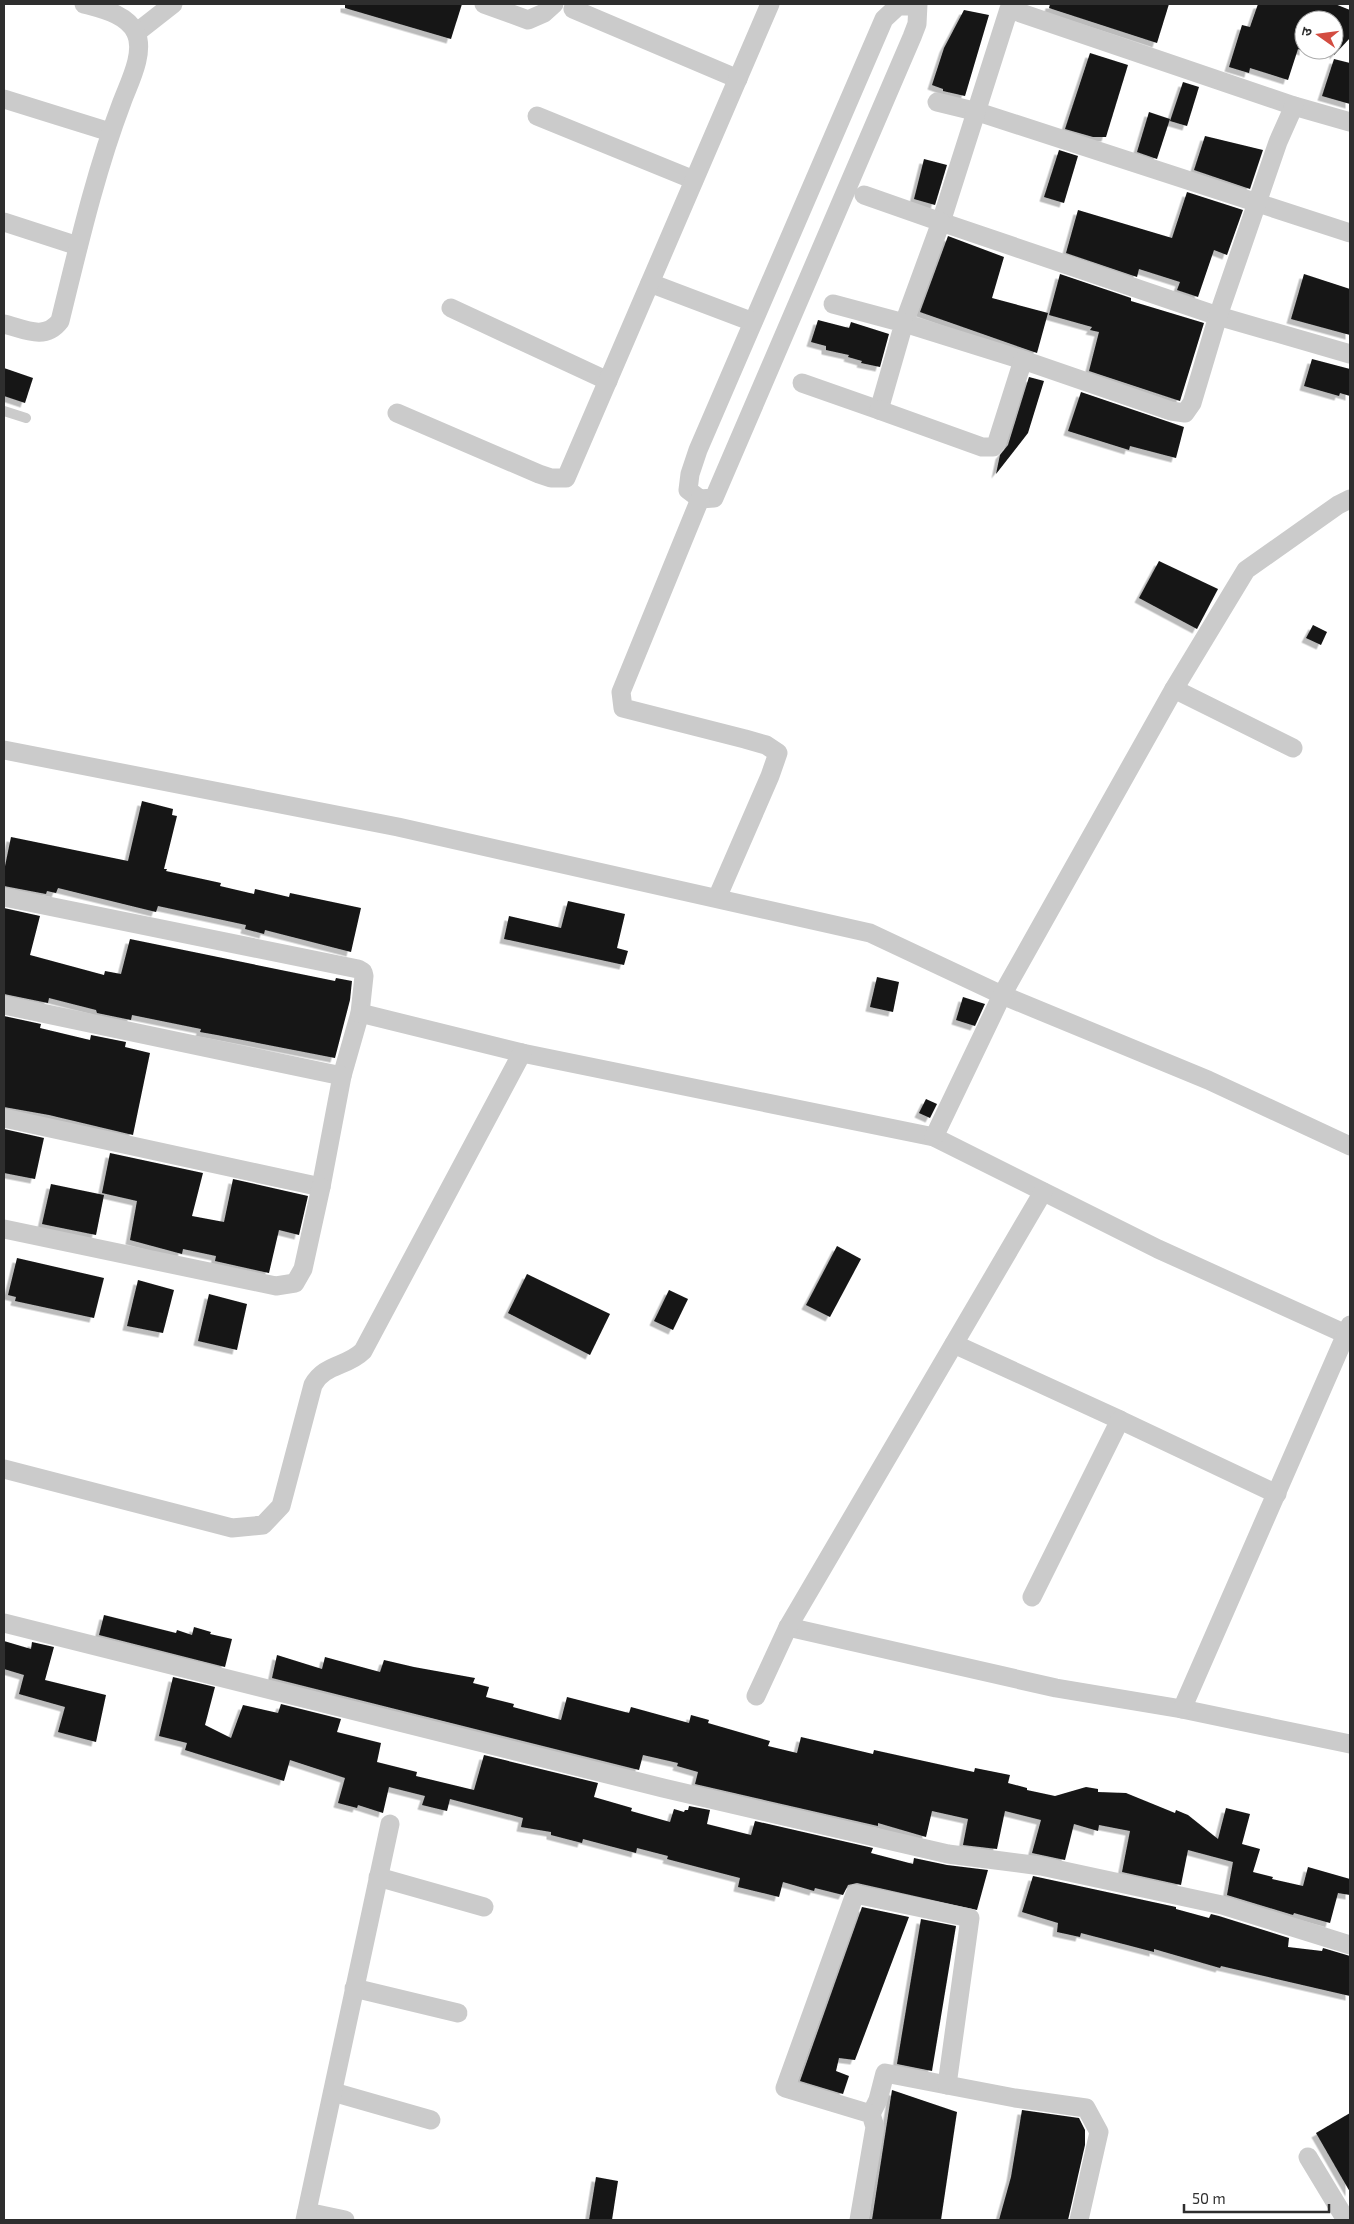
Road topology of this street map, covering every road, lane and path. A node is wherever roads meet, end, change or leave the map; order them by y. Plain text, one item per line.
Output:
1 (84, 4) edge
2 (173, 4) edge
3 (484, 4) edge
4 (554, 4) edge
5 (770, 4) edge
6 (917, 5) edge
7 (1001, 6) edge
8 (573, 9) dead end
9 (136, 33) junction
10 (738, 79) junction
11 (4, 99) edge
12 (937, 102) dead end
13 (1294, 106) junction
14 (978, 112) junction
15 (537, 116) dead end
16 (1350, 122) edge
17 (110, 132) junction
18 (694, 180) junction
19 (864, 195) dead end
20 (1258, 203) junction
21 (4, 222) edge
22 (941, 222) junction
23 (1350, 233) edge
24 (78, 246) junction
25 (650, 282) junction
26 (833, 304) dead end
27 (451, 308) dead end
28 (1218, 316) junction
29 (753, 322) junction
30 (904, 323) junction
31 (4, 324) edge
32 (1350, 354) edge
33 (1023, 360) junction
34 (608, 381) junction
35 (802, 383) dead end
36 (879, 410) junction
37 (4, 412) edge
38 (397, 413) dead end
39 (26, 418) dead end
40 (700, 499) junction
41 (1350, 500) edge
42 (1174, 689) junction
43 (1293, 748) dead end
44 (4, 750) edge
45 (4, 897) edge
46 (717, 898) junction
47 (1002, 995) junction
48 (4, 1006) edge
49 (360, 1013) junction
50 (522, 1053) junction
51 (342, 1076) junction
52 (4, 1118) edge
53 (934, 1136) junction
54 (1350, 1146) edge
55 (321, 1187) junction
56 (1043, 1192) junction
57 (4, 1229) edge
58 (1349, 1332) edge
59 (954, 1344) junction
60 (1120, 1420) junction
61 (4, 1469) edge
62 (1277, 1494) junction
63 (1032, 1596) dead end
64 (4, 1623) edge
65 (788, 1627) junction
66 (756, 1696) dead end
67 (1182, 1709) junction
68 (1350, 1743) edge
69 (390, 1824) dead end
70 (378, 1877) junction
71 (484, 1907) dead end
72 (1350, 1945) edge
73 (354, 1988) junction
74 (458, 2013) dead end
75 (947, 2085) junction
76 (333, 2092) junction
77 (872, 2114) junction
78 (430, 2120) dead end
79 (1308, 2157) dead end
80 (306, 2216) edge
81 (345, 2220) edge
82 (859, 2220) edge
83 (1079, 2220) edge
84 (1346, 2220) edge

1 - 9 street
2 - 9 street
3 - 4 street
5 - 10 street
6 - 29 street
6 - 40 street
7 - 13 street
7 - 14 street
8 - 10 street
9 - 17 street
10 - 18 street
11 - 17 street
12 - 14 street
13 - 16 street
13 - 20 street
14 - 20 street
14 - 22 street
15 - 18 street
17 - 24 street
18 - 25 street
19 - 22 street
20 - 23 street
20 - 28 street
21 - 24 street
22 - 28 street
22 - 30 street
24 - 31 street
25 - 29 street
25 - 34 street
26 - 30 street
27 - 34 street
28 - 32 street
28 - 33 street
29 - 40 street
30 - 33 street
30 - 36 street
33 - 36 street
34 - 38 street
35 - 36 street
37 - 39 lane
40 - 46 street
41 - 42 street
42 - 43 street
42 - 47 street
44 - 46 street
45 - 49 street
46 - 47 street
47 - 53 street
47 - 54 street
48 - 51 street
49 - 50 street
49 - 51 street
50 - 53 street
50 - 61 street
51 - 55 street
52 - 55 street
53 - 56 street
55 - 57 street
56 - 58 street
56 - 59 street
58 - 62 street
59 - 60 street
59 - 65 street
60 - 62 street
60 - 63 street
62 - 67 street
64 - 72 street
65 - 66 street
65 - 67 street
67 - 68 street
69 - 70 street
70 - 71 street
70 - 73 street
73 - 74 street
73 - 76 street
75 - 77 street
75 - 77 street
75 - 83 street
76 - 78 street
76 - 80 street
77 - 82 street
79 - 84 street
80 - 81 street

